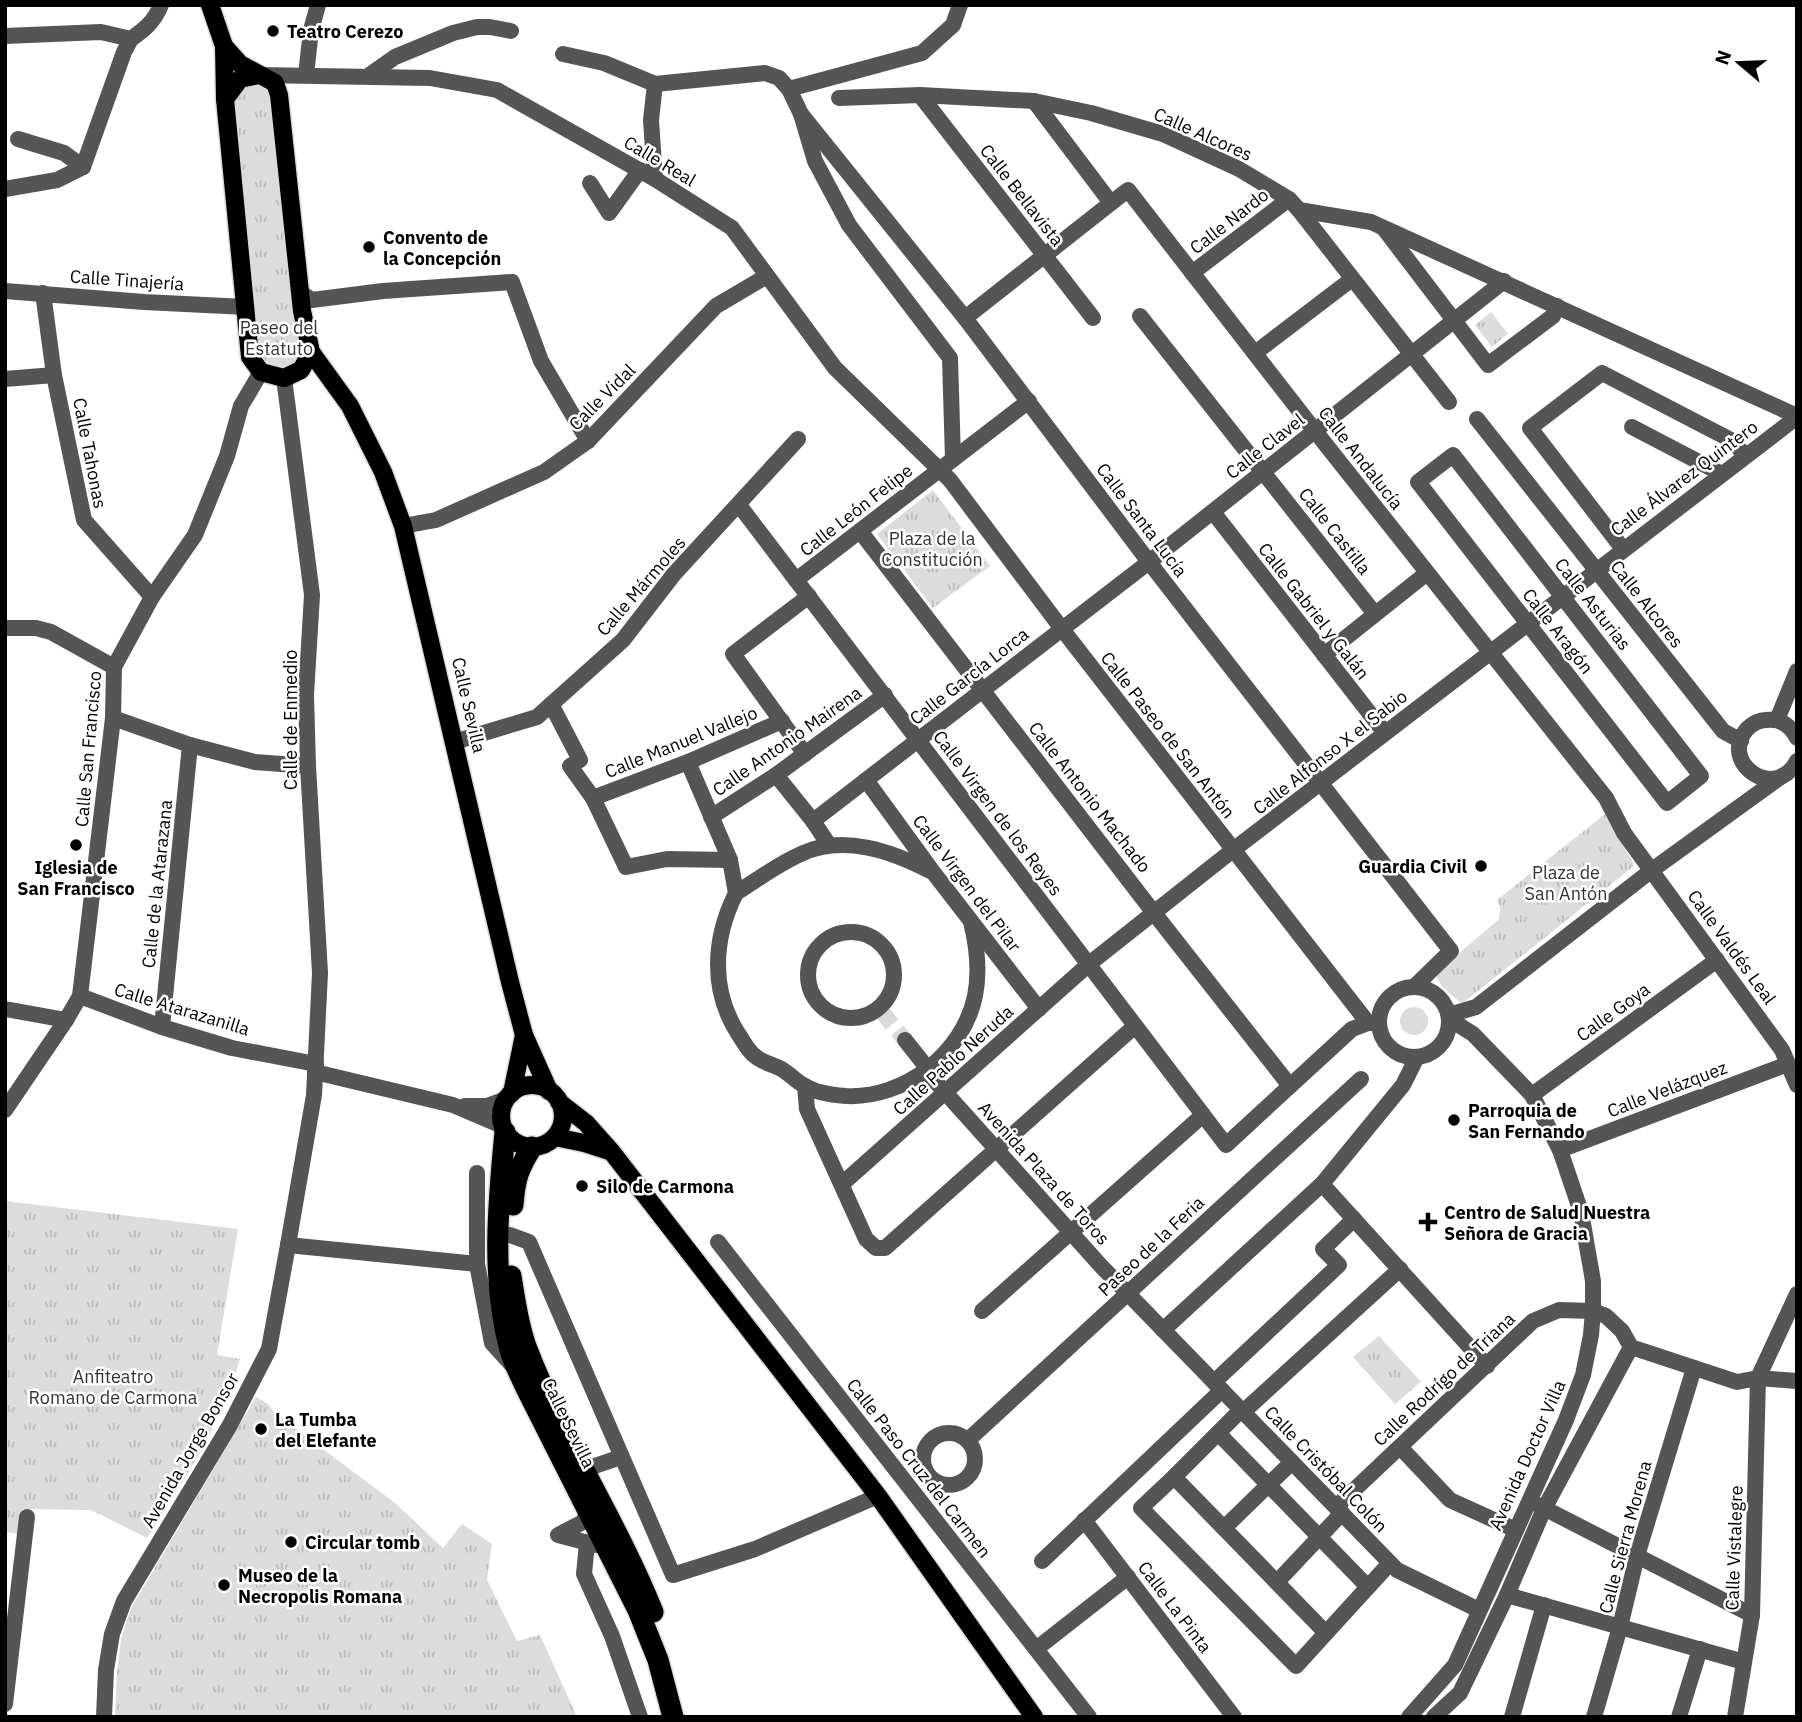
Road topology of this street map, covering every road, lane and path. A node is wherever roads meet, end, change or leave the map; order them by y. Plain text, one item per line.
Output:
1 (161, 5) edge
2 (210, 5) edge
3 (318, 5) edge
4 (960, 5) edge
5 (511, 31) dead end
6 (5, 36) edge
7 (131, 39) junction
8 (224, 46) junction
9 (563, 54) dead end
10 (259, 75) junction
11 (306, 75) junction
12 (368, 76) junction
13 (655, 84) junction
14 (789, 89) junction
15 (920, 95) junction
16 (839, 98) dead end
17 (225, 99) junction
18 (1034, 101) junction
19 (801, 114) junction
20 (18, 139) dead end
21 (83, 167) junction
22 (639, 170) junction
23 (655, 179) junction
24 (590, 183) dead end
25 (5, 189) edge
26 (1111, 203) junction
27 (1294, 204) junction
28 (1384, 228) junction
29 (1045, 256) junction
30 (1192, 273) junction
31 (767, 276) junction
32 (1352, 279) junction
33 (1504, 281) junction
34 (5, 291) edge
35 (43, 293) junction
36 (304, 295) junction
37 (1558, 306) junction
38 (246, 307) junction
39 (1140, 316) dead end
40 (965, 318) junction
41 (1093, 318) dead end
42 (1455, 320) junction
43 (311, 352) junction
44 (1255, 353) junction
45 (1411, 355) junction
46 (301, 370) junction
47 (261, 372) junction
48 (54, 375) junction
49 (284, 378) junction
50 (5, 379) edge
51 (342, 394) junction
52 (1029, 401) junction
53 (1449, 402) dead end
54 (1797, 416) edge
55 (1477, 419) dead end
56 (1632, 426) dead end
57 (1315, 431) junction
58 (798, 439) dead end
59 (588, 441) junction
60 (1453, 455) joint
61 (1745, 456) junction
62 (953, 459) junction
63 (939, 470) junction
64 (1264, 471) junction
65 (1722, 474) junction
66 (739, 505) junction
67 (1213, 512) junction
68 (403, 526) junction
69 (860, 531) junction
70 (1623, 549) junction
71 (1149, 562) junction
72 (1596, 570) junction
73 (1427, 573) junction
74 (796, 580) junction
75 (809, 596) junction
76 (1563, 596) junction
77 (152, 597) junction
78 (1375, 614) junction
79 (1528, 624) junction
80 (5, 628) edge
81 (1062, 629) junction
82 (1492, 653) junction
83 (1324, 655) junction
84 (114, 667) junction
85 (1797, 671) edge
86 (983, 690) junction
87 (885, 695) junction
88 (551, 704) junction
89 (113, 718) junction
90 (1777, 720) junction
91 (782, 721) junction
92 (1385, 733) junction
93 (1797, 738) edge
94 (919, 739) junction
95 (1741, 741) junction
96 (454, 742) junction
97 (190, 745) junction
98 (805, 754) junction
99 (1797, 761) edge
100 (688, 762) junction
101 (308, 766) junction
102 (776, 775) junction
103 (1782, 776) junction
104 (866, 780) junction
105 (1322, 783) junction
106 (593, 798) junction
107 (1667, 803) joint
108 (711, 817) junction
109 (813, 821) junction
110 (829, 845) junction
111 (1233, 850) junction
112 (730, 860) junction
113 (1652, 870) junction
114 (933, 872) junction
115 (736, 893) junction
116 (1154, 913) junction
117 (971, 922) junction
118 (1717, 960) junction
119 (1089, 964) junction
120 (1415, 986) junction
121 (80, 996) junction
122 (5, 1009) edge
123 (1039, 1009) junction
124 (881, 1010) joint
125 (1449, 1017) junction
126 (66, 1020) junction
127 (1373, 1023) junction
128 (1135, 1026) junction
129 (162, 1027) junction
130 (524, 1035) junction
131 (905, 1040) tunnel mouth
132 (1789, 1053) edge
133 (1417, 1057) junction
134 (315, 1068) junction
135 (927, 1070) junction
136 (1361, 1079) dead end
137 (1797, 1085) edge
138 (805, 1086) junction
139 (1290, 1086) junction
140 (945, 1093) junction
141 (509, 1096) junction
142 (1532, 1096) junction
143 (554, 1097) junction
144 (453, 1105) junction
145 (5, 1110) edge
146 (1203, 1115) junction
147 (504, 1129) junction
148 (555, 1136) junction
149 (532, 1147) junction
150 (996, 1150) junction
151 (1560, 1150) junction
152 (611, 1151) junction
153 (477, 1173) dead end
154 (842, 1184) junction
155 (1322, 1184) junction
156 (1354, 1219) junction
157 (1071, 1233) junction
158 (510, 1235) junction
159 (718, 1242) dead end
160 (288, 1245) junction
161 (477, 1265) junction
162 (1400, 1269) junction
163 (1128, 1293) junction
164 (1797, 1294) edge
165 (982, 1311) dead end
166 (1593, 1311) junction
167 (1163, 1330) junction
168 (1631, 1347) junction
169 (1487, 1366) junction
170 (1694, 1368) junction
171 (519, 1371) junction
172 (1758, 1378) junction
173 (1797, 1381) edge
174 (543, 1385) junction
175 (1218, 1386) junction
176 (1242, 1411) junction
177 (1218, 1433) junction
178 (968, 1440) junction
179 (1399, 1447) junction
180 (621, 1457) junction
181 (1292, 1462) junction
182 (583, 1471) junction
183 (927, 1474) junction
184 (1174, 1476) junction
185 (1268, 1484) junction
186 (911, 1489) junction
187 (878, 1496) junction
188 (1529, 1501) junction
189 (1545, 1508) junction
190 (1339, 1510) junction
191 (588, 1512) junction
192 (27, 1517) dead end
193 (1084, 1520) junction
194 (1224, 1528) junction
195 (1516, 1530) junction
196 (1319, 1537) junction
197 (596, 1545) junction
198 (1637, 1556) junction
199 (1042, 1561) dead end
200 (1390, 1563) junction
201 (1128, 1577) junction
202 (1277, 1582) junction
203 (1368, 1587) junction
204 (1507, 1595) junction
205 (1544, 1605) junction
206 (1479, 1610) junction
207 (1752, 1615) junction
208 (1620, 1627) junction
209 (1326, 1633) junction
210 (1036, 1649) junction
211 (1700, 1649) junction
212 (8, 1656) edge
213 (1744, 1662) junction
214 (5, 1704) edge
215 (104, 1717) edge
216 (640, 1717) edge
217 (673, 1717) edge
218 (688, 1717) edge
219 (1034, 1717) edge
220 (1089, 1717) edge
221 (1234, 1717) edge
222 (1409, 1717) edge
223 (1434, 1717) edge
224 (1512, 1717) edge
225 (1594, 1717) edge
226 (1679, 1717) edge
227 (1735, 1717) edge

1 - 7 street
2 - 8 main road
3 - 11 street
4 - 14 street
5 - 12 street
6 - 7 street
7 - 21 street
8 - 10 main road
8 - 17 main road
9 - 13 street
10 - 11 street, Calle Real
10 - 17 main road
10 - 36 main road
11 - 12 street, Calle Real
12 - 22 street, Calle Real
13 - 14 street
13 - 23 street
14 - 19 street
15 - 16 street, Calle Alcores
15 - 18 street, Calle Alcores
15 - 29 street, Calle Bellavista
17 - 38 main road
18 - 26 street
18 - 27 street, Calle Alcores
19 - 40 street, Calle Santa Lucía
19 - 62 street
20 - 21 street
21 - 25 street
22 - 23 street, Calle Real
22 - 24 street
23 - 31 street, Calle Real
26 - 29 street
26 - 30 street, Calle Andalucía
27 - 28 street
27 - 30 street, Calle Nardo
27 - 32 street, Calle Alcores
28 - 33 street
28 - 42 street
29 - 40 street
29 - 41 street, Calle Bellavista
30 - 44 street, Calle Andalucía
31 - 59 street, Calle Vidal
31 - 63 street, Calle Real
32 - 44 street
32 - 45 street, Calle Alcores
33 - 37 street
33 - 42 street, Calle Clavel
34 - 35 street, Calle Tinajería
35 - 38 street, Calle Tinajería
35 - 48 street, Calle Tahonas
36 - 43 main road
36 - 59 street
37 - 42 street
37 - 54 street
38 - 47 main road
39 - 64 street, Calle Castilla
40 - 52 street, Calle Santa Lucía
42 - 45 street, Calle Clavel
43 - 46 main road
43 - 51 main road, Calle Sevilla
44 - 57 street, Calle Andalucía
45 - 53 street, Calle Alcores
45 - 57 street, Calle Clavel
46 - 49 main road
46 - 51 main road
47 - 49 main road
47 - 77 street, Calle San Francisco
48 - 50 street
48 - 77 street, Calle Tahonas
49 - 101 street, Calle de Enmedio
51 - 68 main road, Calle Sevilla
52 - 62 street, Calle León Felipe
52 - 71 street, Calle Santa Lucía
54 - 61 street, Calle Álvarez Quintero
55 - 72 street, Calle Alcores
56 - 65 street
57 - 64 street, Calle Clavel
57 - 73 street, Calle Andalucía
58 - 66 street, Calle Mármoles
59 - 68 street, Calle Vidal
60 - 76 street, Calle Asturias
60 - 79 street, Calle Aragón
61 - 65 street, Calle Álvarez Quintero
61 - 70 street
62 - 63 street, Calle León Felipe
63 - 69 street, Calle León Felipe
63 - 81 street, Calle Paseo de San Antón
64 - 67 street, Calle Clavel
64 - 78 street, Calle Castilla
65 - 70 street, Calle Álvarez Quintero
66 - 74 street, Calle Virgen de los Reyes
66 - 88 street, Calle Mármoles
67 - 71 street, Calle Clavel
67 - 83 street, Calle Gabriel y Galán
68 - 96 main road, Calle Sevilla
69 - 74 street, Calle León Felipe
69 - 86 street, Calle Antonio Machado
70 - 72 street, Calle Álvarez Quintero
71 - 81 street, Calle García Lorca
71 - 105 street, Calle Santa Lucía
72 - 76 street, Calle Alfonso X el Sabio
72 - 95 street, Calle Alcores
73 - 78 street
73 - 82 street, Calle Andalucía
74 - 75 street, Calle Virgen de los Reyes
75 - 87 street, Calle Virgen de los Reyes
75 - 91 street
76 - 79 street, Calle Alfonso X el Sabio
76 - 107 street, Calle Asturias
77 - 84 street, Calle San Francisco
78 - 83 street
79 - 82 street, Calle Alfonso X el Sabio
79 - 107 street, Calle Aragón
80 - 84 street
81 - 86 street, Calle García Lorca
81 - 111 street, Calle Paseo de San Antón
82 - 92 street, Calle Alfonso X el Sabio
82 - 113 street, Calle Andalucía
83 - 92 street, Calle Gabriel y Galán
84 - 89 street, Calle San Francisco
85 - 90 street
86 - 94 street, Calle García Lorca
86 - 116 street, Calle Antonio Machado
87 - 94 street, Calle Virgen de los Reyes
87 - 98 street, Calle Antonio Mairena
88 - 96 street, Calle Mármoles
88 - 106 street
89 - 97 street
89 - 121 street, Calle San Francisco
90 - 93 street
90 - 95 street
91 - 98 street
91 - 100 street, Calle Manuel Vallejo
92 - 105 street, Calle Alfonso X el Sabio
94 - 104 street, Calle García Lorca
94 - 119 street, Calle Virgen de los Reyes
95 - 103 street
96 - 130 main road, Calle Sevilla
97 - 101 street
97 - 129 street, Calle de la Atarazana
98 - 102 street, Calle Antonio Mairena
99 - 103 street
100 - 106 street, Calle Manuel Vallejo
100 - 108 street
101 - 134 street, Calle de Enmedio
102 - 108 street, Calle Antonio Mairena
102 - 109 street
103 - 113 street
104 - 109 street, Calle García Lorca
104 - 114 street, Calle Virgen del Pilar
105 - 111 street, Calle Alfonso X el Sabio
105 - 120 street, Calle Santa Lucía
106 - 112 street
108 - 112 street
109 - 110 street
110 - 114 street
110 - 115 street
111 - 116 street, Calle Alfonso X el Sabio
111 - 127 street, Calle Paseo de San Antón
112 - 115 street
113 - 118 street, Calle Valdés Leal
113 - 125 street
114 - 117 street, Calle Virgen del Pilar
115 - 138 street
116 - 119 street, Calle Alfonso X el Sabio
116 - 139 street, Calle Antonio Machado
117 - 123 street, Calle Virgen del Pilar
117 - 135 street
118 - 132 street, Calle Valdés Leal
118 - 142 street, Calle Goya
119 - 123 street, Calle Pablo Neruda
119 - 128 street, Calle Virgen de los Reyes
120 - 125 street
120 - 127 street
121 - 126 street
121 - 129 street, Calle Atarazanilla
122 - 126 street
123 - 140 street, Calle Pablo Neruda
124 - 124 street
125 - 133 street
125 - 142 street, Avenida Doctor Villa
126 - 145 street
127 - 133 street
127 - 139 street
128 - 146 street, Calle Virgen de los Reyes
128 - 150 street
129 - 134 street, Calle Atarazanilla
130 - 141 main road
130 - 143 main road, Calle Sevilla
131 - 135 street, Avenida Plaza de Toros
132 - 137 street, Calle Valdés Leal
132 - 151 street, Calle Velázquez
133 - 155 street
134 - 144 street
134 - 160 street, Avenida Jorge Bonsor
135 - 138 street
135 - 140 street, Avenida Plaza de Toros
136 - 163 street, Paseo de la Feria
138 - 154 street
139 - 146 street, Calle Virgen de los Reyes
140 - 150 street, Avenida Plaza de Toros
140 - 154 street, Calle Pablo Neruda
141 - 143 main road
141 - 144 street
141 - 147 main road
142 - 151 street, Avenida Doctor Villa
143 - 148 main road
143 - 152 main road
144 - 147 street
146 - 157 street
147 - 149 main road
147 - 171 highway, Calle Sevilla
148 - 149 main road
148 - 152 main road
149 - 158 highway, Calle Sevilla
150 - 154 street
150 - 157 street, Avenida Plaza de Toros
151 - 166 street, Avenida Doctor Villa
152 - 187 main road
153 - 161 street
155 - 156 street
155 - 167 street
156 - 162 street
156 - 175 street
157 - 163 street, Avenida Plaza de Toros
157 - 165 street
158 - 174 highway, Calle Sevilla
158 - 180 street
159 - 186 street, Calle Paso Cruz del Carmen
160 - 161 street
160 - 215 street, Avenida Jorge Bonsor
161 - 171 street
162 - 169 street
162 - 176 street
163 - 167 street, Avenida Plaza de Toros
163 - 178 street, Paseo de la Feria
164 - 172 street
166 - 168 street
166 - 169 street, Calle Rodrígo de Triana
166 - 188 street, Avenida Doctor Villa
167 - 175 street, Calle Cristóbal Colón
168 - 170 street
168 - 189 street
169 - 179 street, Calle Rodrígo de Triana
170 - 172 street
170 - 198 street, Calle Sierra Morena
171 - 174 street
171 - 191 highway, Calle Sevilla
172 - 173 street
172 - 207 street, Calle Vistalegre
174 - 182 highway, Calle Sevilla
175 - 176 street, Calle Cristóbal Colón
175 - 193 street
176 - 177 street
176 - 181 street, Calle Cristóbal Colón
177 - 184 street
177 - 185 street
178 - 183 street
178 - 183 street
179 - 190 street, Calle Rodrígo de Triana
179 - 195 street
180 - 182 street
180 - 187 street
181 - 185 street
181 - 190 street, Calle Cristóbal Colón
182 - 218 highway, Calle Sevilla
183 - 186 street
184 - 194 street
184 - 209 street
185 - 194 street
185 - 196 street
186 - 210 street, Calle Paso Cruz del Carmen
187 - 219 main road
188 - 189 street
188 - 195 street, Avenida Doctor Villa
189 - 198 street
189 - 204 street
190 - 196 street, Calle Rodrígo de Triana
190 - 200 street, Calle Cristóbal Colón
191 - 197 highway, Calle Sevilla
191 - 197 street
192 - 212 street
193 - 199 street
193 - 201 street, Calle La Pinta
194 - 202 street
195 - 206 street, Avenida Doctor Villa
196 - 202 street, Calle Rodrígo de Triana
196 - 203 street
197 - 216 street
197 - 217 highway, Calle Sevilla
198 - 207 street
198 - 208 street, Calle Sierra Morena
200 - 203 street
200 - 206 street, Calle Cristóbal Colón
201 - 210 street
201 - 221 street, Calle La Pinta
202 - 209 street
203 - 209 street
204 - 205 street
204 - 223 street
205 - 208 street
205 - 224 street
206 - 222 street, Avenida Doctor Villa
207 - 213 street, Calle Vistalegre
208 - 211 street
208 - 225 street, Calle Sierra Morena
210 - 220 street, Calle Paso Cruz del Carmen
211 - 213 street
211 - 226 street
212 - 214 street
213 - 227 street, Calle Vistalegre

